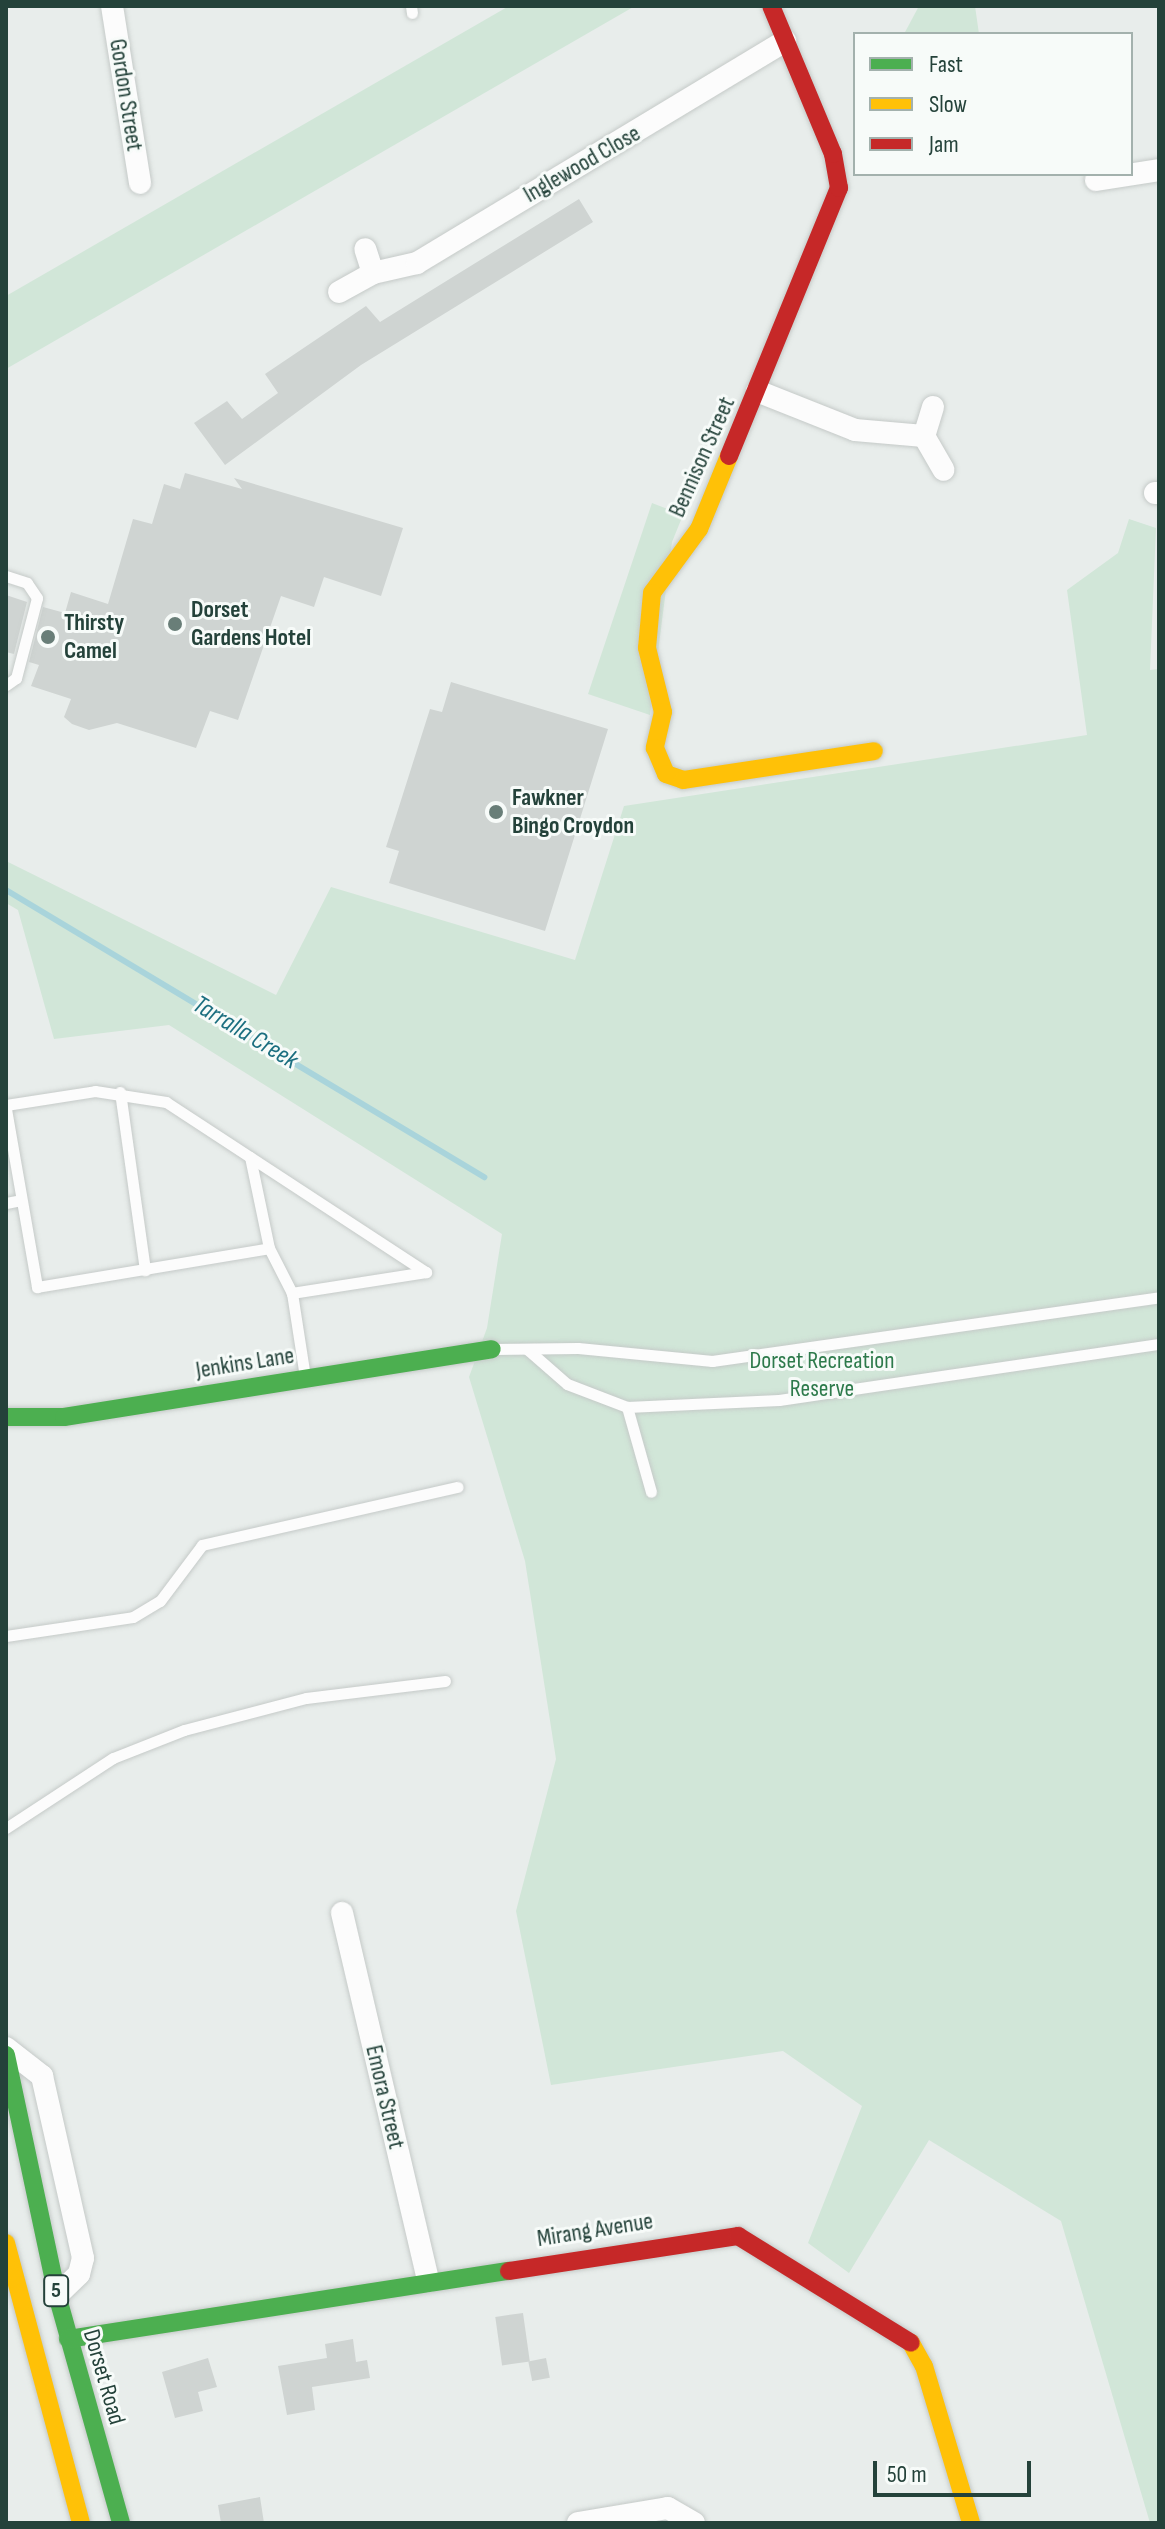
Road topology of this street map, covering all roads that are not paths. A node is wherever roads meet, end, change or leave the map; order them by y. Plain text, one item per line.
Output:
1 (112, 6) edge
2 (771, 6) edge
3 (785, 41) junction
4 (1159, 170) edge
5 (1133, 174) edge
6 (1121, 176) edge
7 (1096, 180) dead end
8 (140, 183) dead end
9 (365, 249) dead end
10 (373, 273) junction
11 (339, 292) dead end
12 (757, 391) junction
13 (933, 407) dead end
14 (924, 436) junction
15 (944, 470) dead end
16 (6, 576) edge
17 (6, 685) edge
18 (874, 751) dead end
19 (120, 1092) junction
20 (6, 1107) edge
21 (250, 1157) junction
22 (21, 1200) junction
23 (6, 1203) edge
24 (269, 1248) junction
25 (145, 1270) junction
26 (292, 1293) junction
27 (1159, 1297) edge
28 (1159, 1344) edge
29 (492, 1349) joint
30 (527, 1349) junction
31 (305, 1378) junction
32 (627, 1407) junction
33 (6, 1417) edge
34 (458, 1487) dead end
35 (651, 1492) dead end
36 (6, 1636) edge
37 (445, 1681) dead end
38 (6, 1828) edge
39 (342, 1913) dead end
40 (6, 2048) edge
41 (6, 2055) edge
42 (6, 2243) edge
43 (428, 2281) junction
44 (57, 2295) junction
45 (68, 2339) junction
46 (81, 2523) edge
47 (121, 2523) edge
48 (578, 2523) edge
49 (694, 2523) edge
50 (971, 2523) edge

1 - 8 street, Gordon Street
2 - 3 street, Bennison Street
3 - 10 street, Inglewood Close
3 - 12 street, Bennison Street
4 - 5 street
6 - 7 street
9 - 10 street
10 - 11 street, Inglewood Close
12 - 14 street
12 - 18 street, Bennison Street
13 - 14 street
14 - 15 street
16 - 17 lane
19 - 20 lane
19 - 21 lane
19 - 25 lane
20 - 22 lane
21 - 24 lane
21 - 26 lane
22 - 23 lane
22 - 25 lane
24 - 25 lane
24 - 26 lane
26 - 31 lane
27 - 30 lane
28 - 32 lane
29 - 30 lane
29 - 31 street, Jenkins Lane
30 - 32 lane
31 - 33 street, Jenkins Lane
32 - 35 lane
34 - 36 lane
37 - 38 lane
39 - 43 street, Emora Street
40 - 44 street
41 - 44 street, Dorset Road / 5
42 - 46 street, 5
43 - 45 street, Mirang Avenue
43 - 50 street, Mirang Avenue
44 - 45 street, Dorset Road / 5
45 - 47 street, Dorset Road / 5
48 - 49 street

